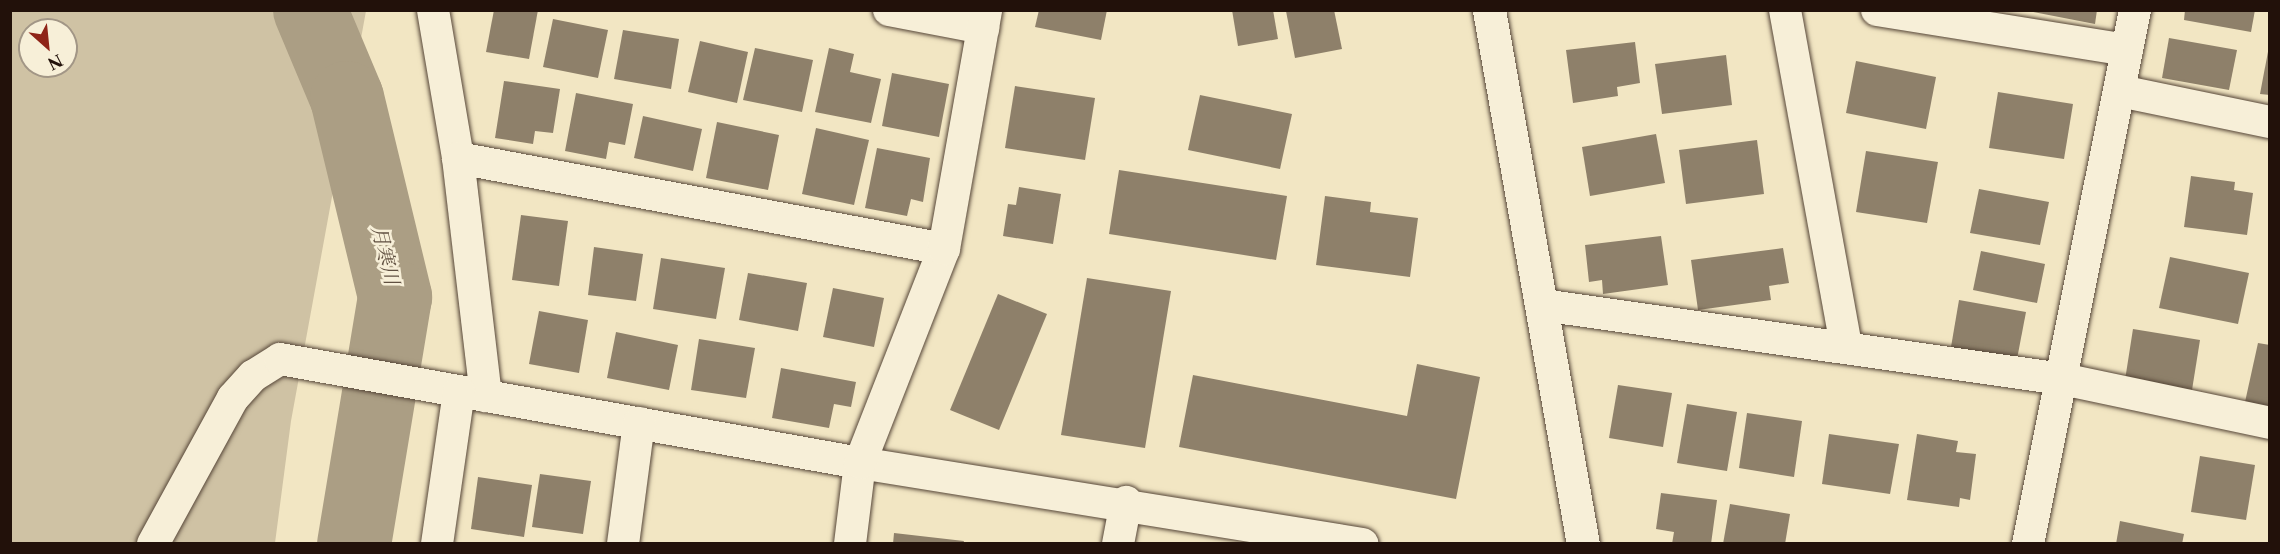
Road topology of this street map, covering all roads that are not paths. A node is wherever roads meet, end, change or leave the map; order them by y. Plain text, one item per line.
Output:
1 (433, 10) edge
2 (889, 10) edge
3 (1489, 10) edge
4 (1785, 10) edge
5 (1877, 10) edge
6 (2135, 10) edge
7 (985, 19) edge
8 (2127, 50) junction
9 (2120, 91) junction
10 (2270, 122) edge
11 (458, 158) junction
12 (944, 249) junction
13 (1542, 305) junction
14 (1846, 345) junction
15 (2062, 379) junction
16 (459, 392) junction
17 (639, 423) junction
18 (2270, 423) edge
19 (860, 463) junction
20 (1126, 502) junction
21 (153, 543) edge
22 (437, 543) edge
23 (623, 543) edge
24 (850, 543) edge
25 (1118, 543) edge
26 (1363, 543) edge
27 (1582, 543) edge
28 (2028, 543) edge

1 - 11 street
2 - 7 street
3 - 13 street
4 - 14 street
5 - 8 street
6 - 8 street
7 - 12 street
8 - 9 street
9 - 10 street
9 - 15 street
11 - 12 street
11 - 16 street
12 - 19 street
13 - 14 street
13 - 27 street
14 - 15 street
15 - 18 street
15 - 28 street
16 - 17 street
16 - 21 street
16 - 22 street
17 - 19 street
17 - 23 street
19 - 20 street
19 - 24 street
20 - 25 street
20 - 26 street

